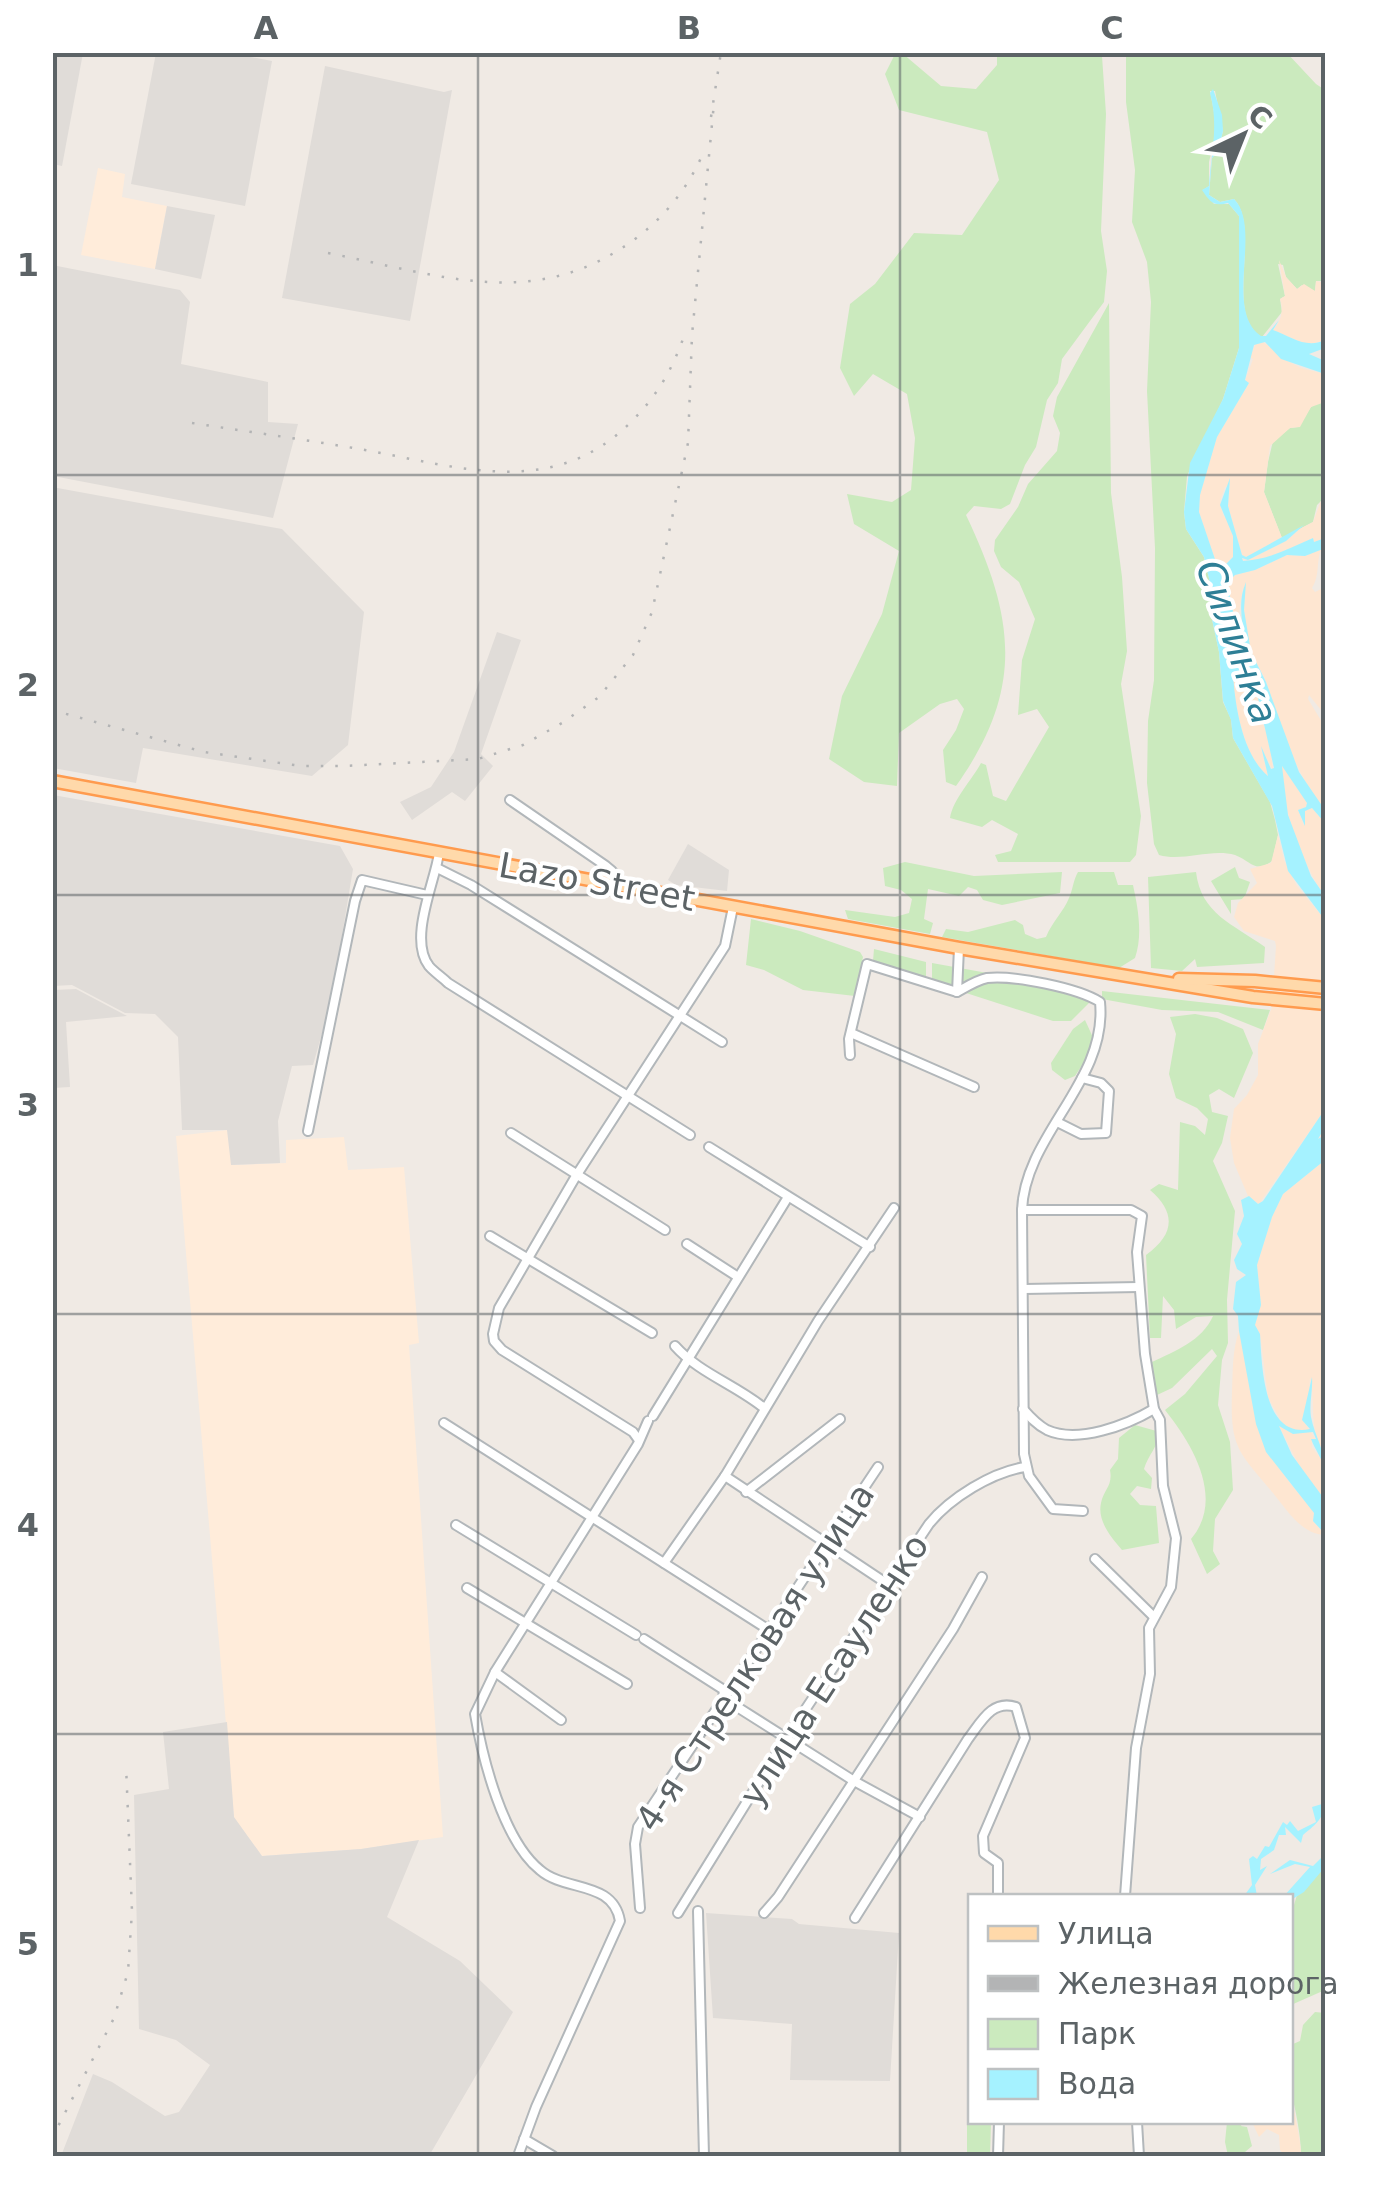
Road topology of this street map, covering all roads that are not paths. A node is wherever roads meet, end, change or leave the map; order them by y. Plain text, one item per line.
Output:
1 (52, 781) edge
2 (510, 800) dead end
3 (439, 853) junction
4 (437, 868) junction
5 (613, 885) junction
6 (428, 895) junction
7 (733, 907) junction
8 (959, 948) junction
9 (1142, 978) junction
10 (1326, 988) edge
11 (957, 992) junction
12 (1326, 1004) edge
13 (680, 1015) junction
14 (850, 1032) junction
15 (722, 1042) dead end
16 (850, 1055) dead end
17 (1082, 1078) junction
18 (974, 1087) dead end
19 (628, 1096) junction
20 (1056, 1122) junction
21 (308, 1131) dead end
22 (510, 1133) dead end
23 (690, 1135) dead end
24 (709, 1147) dead end
25 (576, 1176) junction
26 (788, 1197) junction
27 (894, 1208) dead end
28 (1022, 1210) junction
29 (666, 1230) dead end
30 (490, 1236) dead end
31 (687, 1244) dead end
32 (870, 1247) junction
33 (528, 1259) junction
34 (738, 1277) junction
35 (1140, 1287) junction
36 (1024, 1290) junction
37 (652, 1332) dead end
38 (675, 1346) dead end
39 (687, 1359) junction
40 (764, 1408) junction
41 (1023, 1409) junction
42 (1154, 1409) junction
43 (840, 1419) dead end
44 (444, 1423) dead end
45 (638, 1438) junction
46 (878, 1466) dead end
47 (1026, 1468) junction
48 (725, 1476) junction
49 (746, 1492) junction
50 (1083, 1511) dead end
51 (590, 1517) junction
52 (456, 1525) dead end
53 (826, 1544) junction
54 (1095, 1559) dead end
55 (664, 1563) junction
56 (982, 1577) dead end
57 (549, 1582) junction
58 (889, 1585) junction
59 (466, 1588) dead end
60 (1154, 1616) junction
61 (525, 1623) junction
62 (769, 1630) junction
63 (494, 1672) junction
64 (627, 1684) dead end
65 (723, 1698) junction
66 (561, 1720) dead end
67 (788, 1737) junction
68 (854, 1780) junction
69 (920, 1817) junction
70 (998, 1894) edge
71 (1125, 1894) edge
72 (640, 1908) dead end
73 (698, 1911) dead end
74 (678, 1913) dead end
75 (764, 1913) dead end
76 (855, 1918) dead end
77 (999, 2124) edge
78 (1137, 2124) edge
79 (524, 2139) junction
80 (518, 2156) edge
81 (553, 2156) edge
82 (704, 2156) edge
83 (998, 2156) edge
84 (1139, 2156) edge

1 - 3 main road, Lazo Street
2 - 5 street
3 - 4 street
3 - 5 main road, Lazo Street
4 - 6 street
4 - 13 street
5 - 7 main road, Lazo Street
6 - 19 street
6 - 21 street
7 - 8 main road, Lazo Street
7 - 13 street
8 - 9 main road, Lazo Street
8 - 11 street
9 - 10 main road, Lazo Street
9 - 12 main road, Lazo Street
11 - 14 street
11 - 17 street
13 - 15 street
13 - 19 street
14 - 16 street
14 - 18 street
17 - 20 street
17 - 20 street
19 - 23 street
19 - 25 street
20 - 28 street
22 - 25 street
24 - 26 street
25 - 29 street
25 - 33 street
26 - 32 street
26 - 34 street
27 - 32 street
28 - 35 street
28 - 36 street
30 - 33 street
31 - 34 street
32 - 40 street
33 - 37 street
33 - 45 street
34 - 39 street
35 - 36 street
35 - 42 street
36 - 41 street
38 - 39 street
39 - 40 street
39 - 45 street
40 - 48 street
41 - 42 street
41 - 47 street
42 - 60 street
43 - 49 street
44 - 51 street
45 - 51 street
46 - 53 street, 4-я Стрелковая улица
47 - 50 street
47 - 58 street, улица Есауленко
48 - 49 street
48 - 55 street
49 - 53 street
51 - 55 street
51 - 57 street
52 - 57 street
53 - 58 street
53 - 62 street, 4-я Стрелковая улица
54 - 60 street
55 - 62 street
56 - 68 street
57 - 61 street
57 - 65 street
58 - 67 street, улица Есауленко
59 - 61 street
60 - 71 street
61 - 63 street
61 - 64 street
62 - 65 street, 4-я Стрелковая улица
63 - 66 street
63 - 79 street
65 - 67 street
65 - 72 street, 4-я Стрелковая улица
67 - 68 street
67 - 74 street, улица Есауленко
68 - 69 street
68 - 75 street
69 - 70 street
69 - 76 street
73 - 82 street
77 - 83 street
78 - 84 street
79 - 80 street
79 - 81 street

